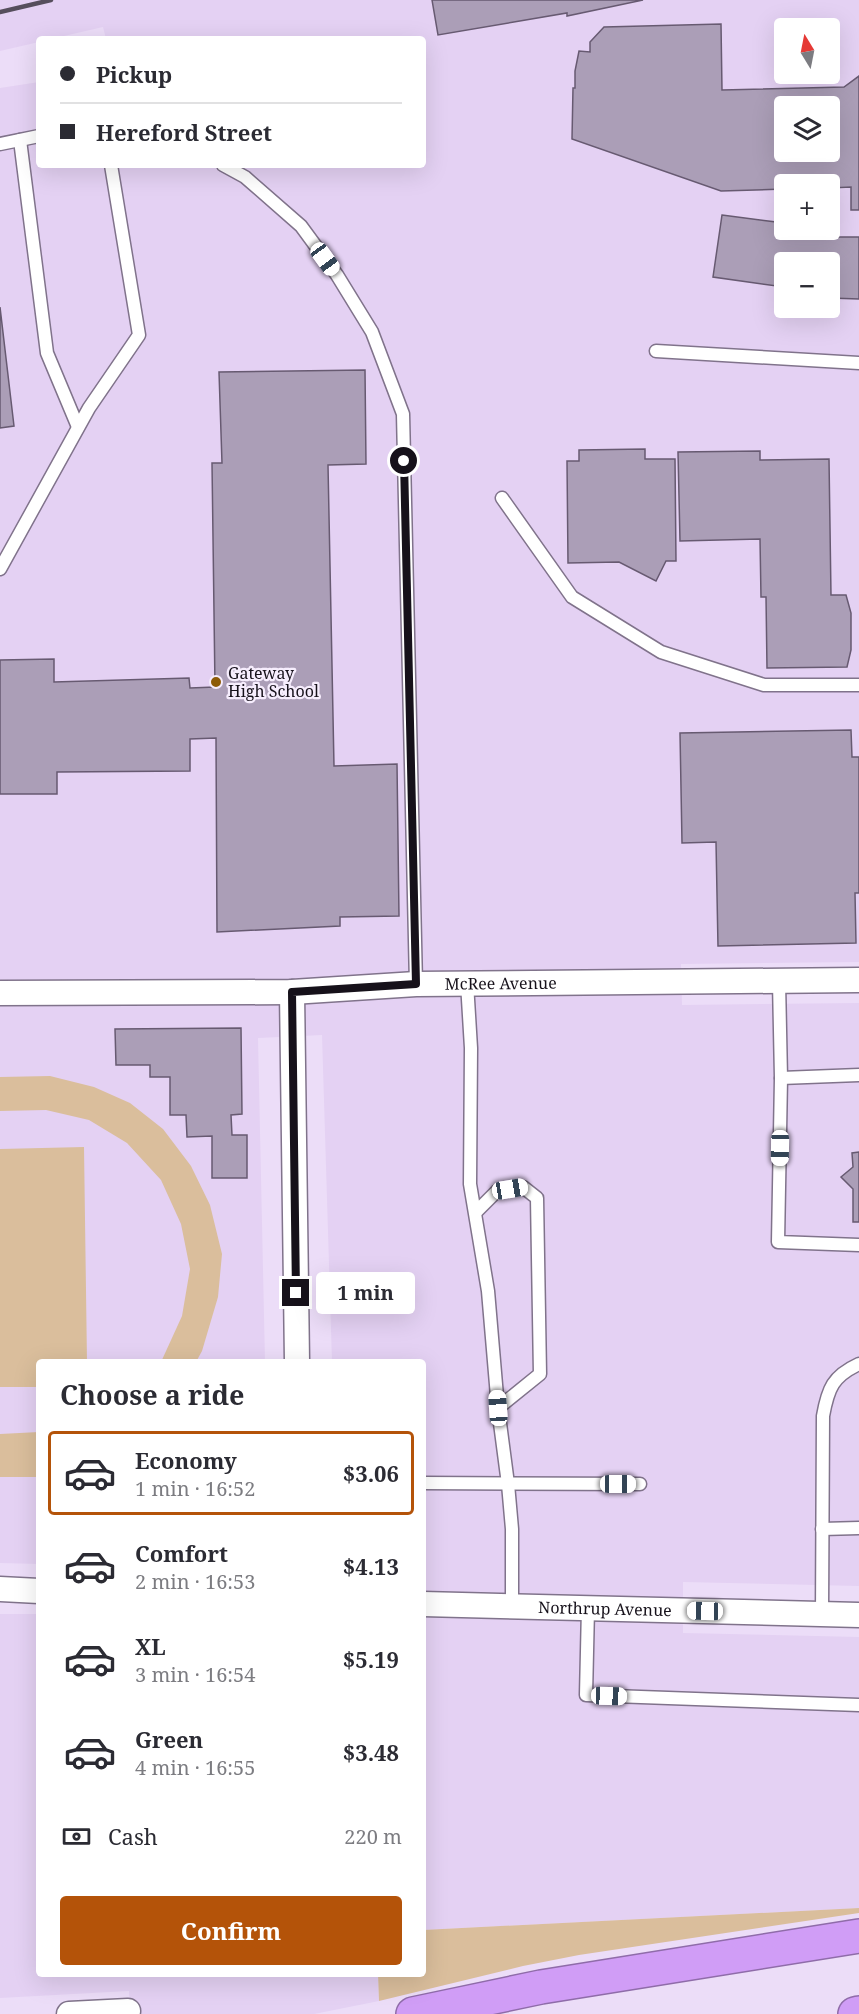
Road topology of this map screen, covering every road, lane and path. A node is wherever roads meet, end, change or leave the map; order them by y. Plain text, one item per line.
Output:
1 (36, 137) edge
2 (20, 140) junction
3 (0, 144) edge
4 (111, 168) edge
5 (228, 168) edge
6 (656, 351) dead end
7 (859, 363) edge
8 (78, 427) junction
9 (502, 498) dead end
10 (0, 569) edge
11 (859, 685) edge
12 (859, 980) edge
13 (779, 982) junction
14 (467, 983) junction
15 (416, 984) junction
16 (292, 992) junction
17 (0, 993) edge
18 (859, 1075) edge
19 (781, 1078) junction
20 (476, 1212) junction
21 (859, 1245) edge
22 (297, 1359) edge
23 (859, 1364) edge
24 (498, 1408) junction
25 (426, 1483) edge
26 (508, 1484) junction
27 (640, 1484) dead end
28 (859, 1528) edge
29 (822, 1529) junction
30 (0, 1589) edge
31 (36, 1591) edge
32 (426, 1604) edge
33 (512, 1606) junction
34 (588, 1608) junction
35 (822, 1614) junction
36 (859, 1615) edge
37 (859, 1705) edge
38 (859, 1936) edge
39 (128, 2011) dead end
40 (859, 2013) edge
41 (69, 2014) edge
42 (413, 2014) edge
43 (855, 2014) edge

1 - 2 lane
2 - 3 lane
2 - 8 lane
4 - 8 lane
5 - 15 lane
6 - 7 lane
8 - 10 lane
9 - 11 lane
12 - 13 street, McRee Avenue
13 - 14 street, McRee Avenue
13 - 19 lane
14 - 15 street, McRee Avenue
14 - 20 lane
15 - 16 street, McRee Avenue
16 - 17 street, McRee Avenue
16 - 22 street
18 - 19 lane
19 - 21 lane
20 - 24 lane
20 - 24 lane
23 - 29 lane
24 - 26 lane
25 - 26 lane
26 - 27 lane
26 - 33 lane
28 - 29 lane
29 - 35 lane
30 - 31 street
32 - 33 street, Northrup Avenue
33 - 34 street, Northrup Avenue
34 - 35 street, Northrup Avenue
34 - 37 lane
35 - 36 street, Northrup Avenue
38 - 42 highway
39 - 41 street
40 - 43 highway

